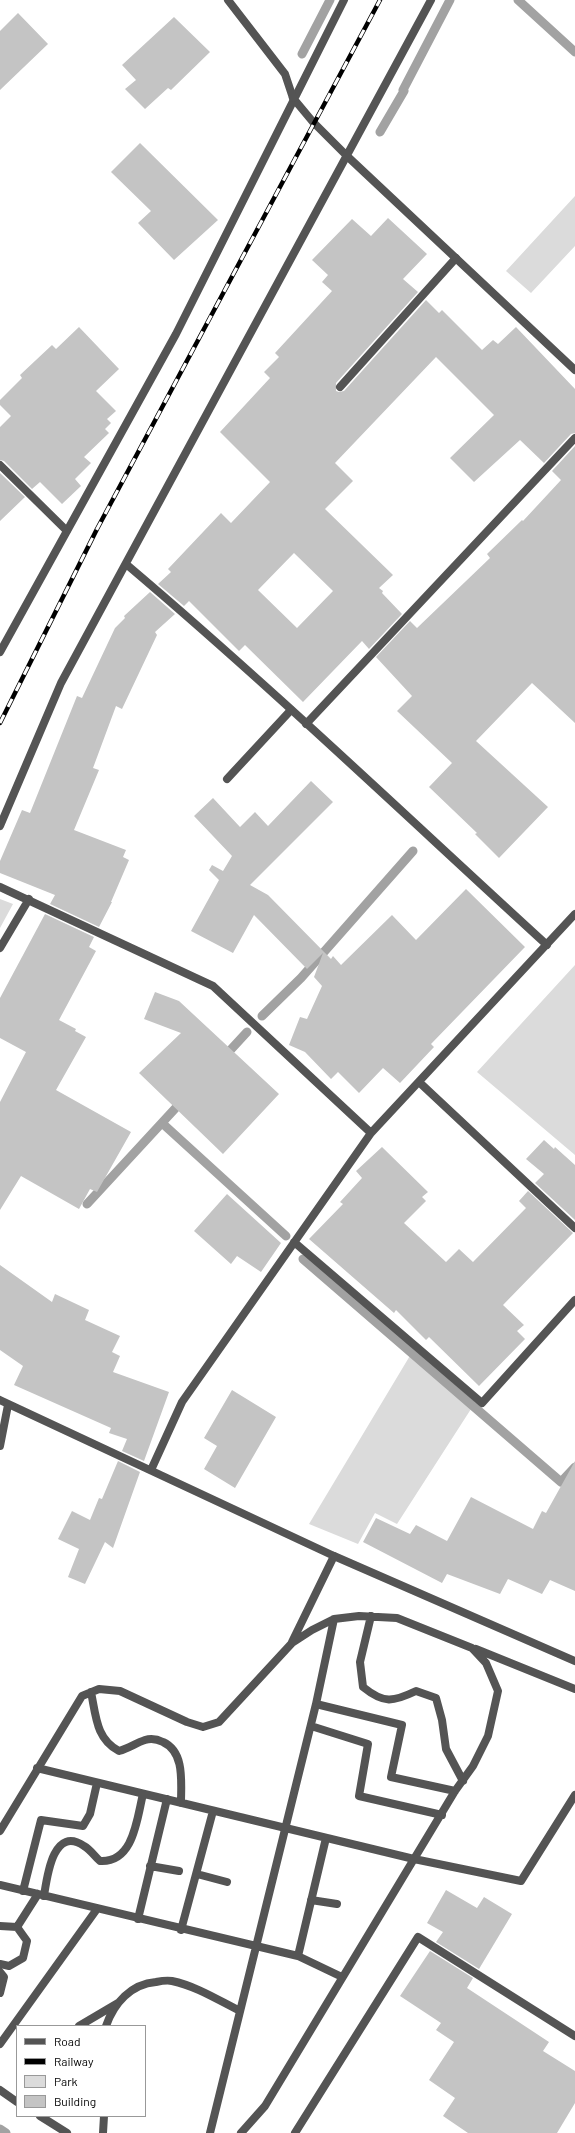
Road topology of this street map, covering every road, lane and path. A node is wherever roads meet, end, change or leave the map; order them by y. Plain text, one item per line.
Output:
1 (228, 0) edge
2 (344, 0) edge
3 (431, 0) edge
4 (293, 98) junction
5 (347, 156) junction
6 (456, 258) junction
7 (575, 370) edge
8 (340, 387) dead end
9 (575, 438) edge
10 (0, 465) edge
11 (67, 531) junction
12 (126, 564) junction
13 (0, 652) edge
14 (291, 710) junction
15 (306, 724) junction
16 (226, 779) dead end
17 (0, 826) edge
18 (0, 887) edge
19 (29, 900) junction
20 (575, 914) edge
21 (547, 945) junction
22 (0, 948) edge
23 (419, 1082) junction
24 (371, 1133) junction
25 (575, 1228) edge
26 (294, 1242) junction
27 (575, 1300) edge
28 (0, 1400) edge
29 (8, 1405) junction
30 (0, 1446) edge
31 (152, 1470) junction
32 (334, 1556) junction
33 (371, 1616) junction
34 (334, 1619) junction
35 (292, 1643) junction
36 (472, 1648) junction
37 (575, 1661) edge
38 (575, 1689) edge
39 (91, 1692) junction
40 (316, 1704) junction
41 (311, 1726) junction
42 (37, 1768) junction
43 (463, 1781) junction
44 (98, 1783) junction
45 (455, 1791) junction
46 (143, 1794) junction
47 (575, 1795) edge
48 (167, 1799) junction
49 (180, 1803) junction
50 (214, 1810) junction
51 (442, 1815) junction
52 (285, 1828) junction
53 (0, 1831) edge
54 (326, 1838) junction
55 (414, 1859) junction
56 (150, 1866) junction
57 (179, 1871) dead end
58 (197, 1874) junction
59 (227, 1882) dead end
60 (0, 1885) edge
61 (24, 1891) junction
62 (41, 1895) junction
63 (311, 1900) junction
64 (336, 1904) dead end
65 (98, 1909) junction
66 (138, 1919) junction
67 (0, 1926) edge
68 (17, 1927) junction
69 (181, 1930) junction
70 (256, 1948) junction
71 (298, 1956) junction
72 (0, 1964) edge
73 (0, 1972) edge
74 (342, 1977) junction
75 (0, 1993) edge
76 (118, 2002) junction
77 (240, 2011) junction
78 (18, 2025) edge
79 (81, 2025) edge
80 (106, 2025) edge
81 (14, 2031) edge
82 (575, 2036) edge
83 (0, 2044) edge
84 (0, 2090) edge
85 (16, 2101) edge
86 (42, 2117) edge
87 (104, 2117) edge
88 (67, 2133) edge
89 (103, 2133) edge
90 (210, 2133) edge
91 (241, 2133) edge
92 (295, 2133) edge

1 - 4 street
2 - 4 street
3 - 5 street
4 - 5 street
4 - 11 street
5 - 6 street
5 - 12 street
6 - 7 street
6 - 8 street
9 - 15 street
10 - 11 street
11 - 13 street
12 - 14 street
12 - 17 street
14 - 15 street
14 - 16 street
15 - 21 street
18 - 19 street
19 - 22 street
19 - 24 street
20 - 21 street
21 - 23 street
23 - 24 street
23 - 25 street
24 - 26 street
26 - 27 street
26 - 31 street
28 - 29 street
29 - 30 street
29 - 31 street
31 - 32 street
32 - 35 street
32 - 37 street
33 - 34 street
33 - 36 street
33 - 43 street
34 - 35 street
34 - 40 street
35 - 39 street
36 - 38 street
36 - 43 street
39 - 42 street
39 - 49 street
40 - 41 street
40 - 45 street
41 - 51 street
41 - 52 street
42 - 44 street
42 - 53 street
43 - 45 street
44 - 46 street
44 - 61 street
45 - 51 street
46 - 48 street
46 - 62 street
47 - 55 street
48 - 49 street
48 - 56 street
49 - 50 street
50 - 52 street
50 - 58 street
51 - 55 street
52 - 54 street
52 - 70 street
54 - 55 street
54 - 63 street
55 - 74 street
56 - 57 street
56 - 66 street
58 - 59 street
58 - 69 street
60 - 61 street
61 - 62 street
62 - 65 street
62 - 68 street
63 - 64 street
63 - 71 street
65 - 66 street
65 - 78 street
66 - 69 street
67 - 68 street
68 - 72 street
69 - 70 street
70 - 71 street
70 - 77 street
71 - 74 street
73 - 75 street
74 - 91 street
76 - 77 street
76 - 79 street
76 - 80 street
77 - 90 street
81 - 83 street
82 - 92 street
84 - 85 street
86 - 88 street
87 - 89 street

